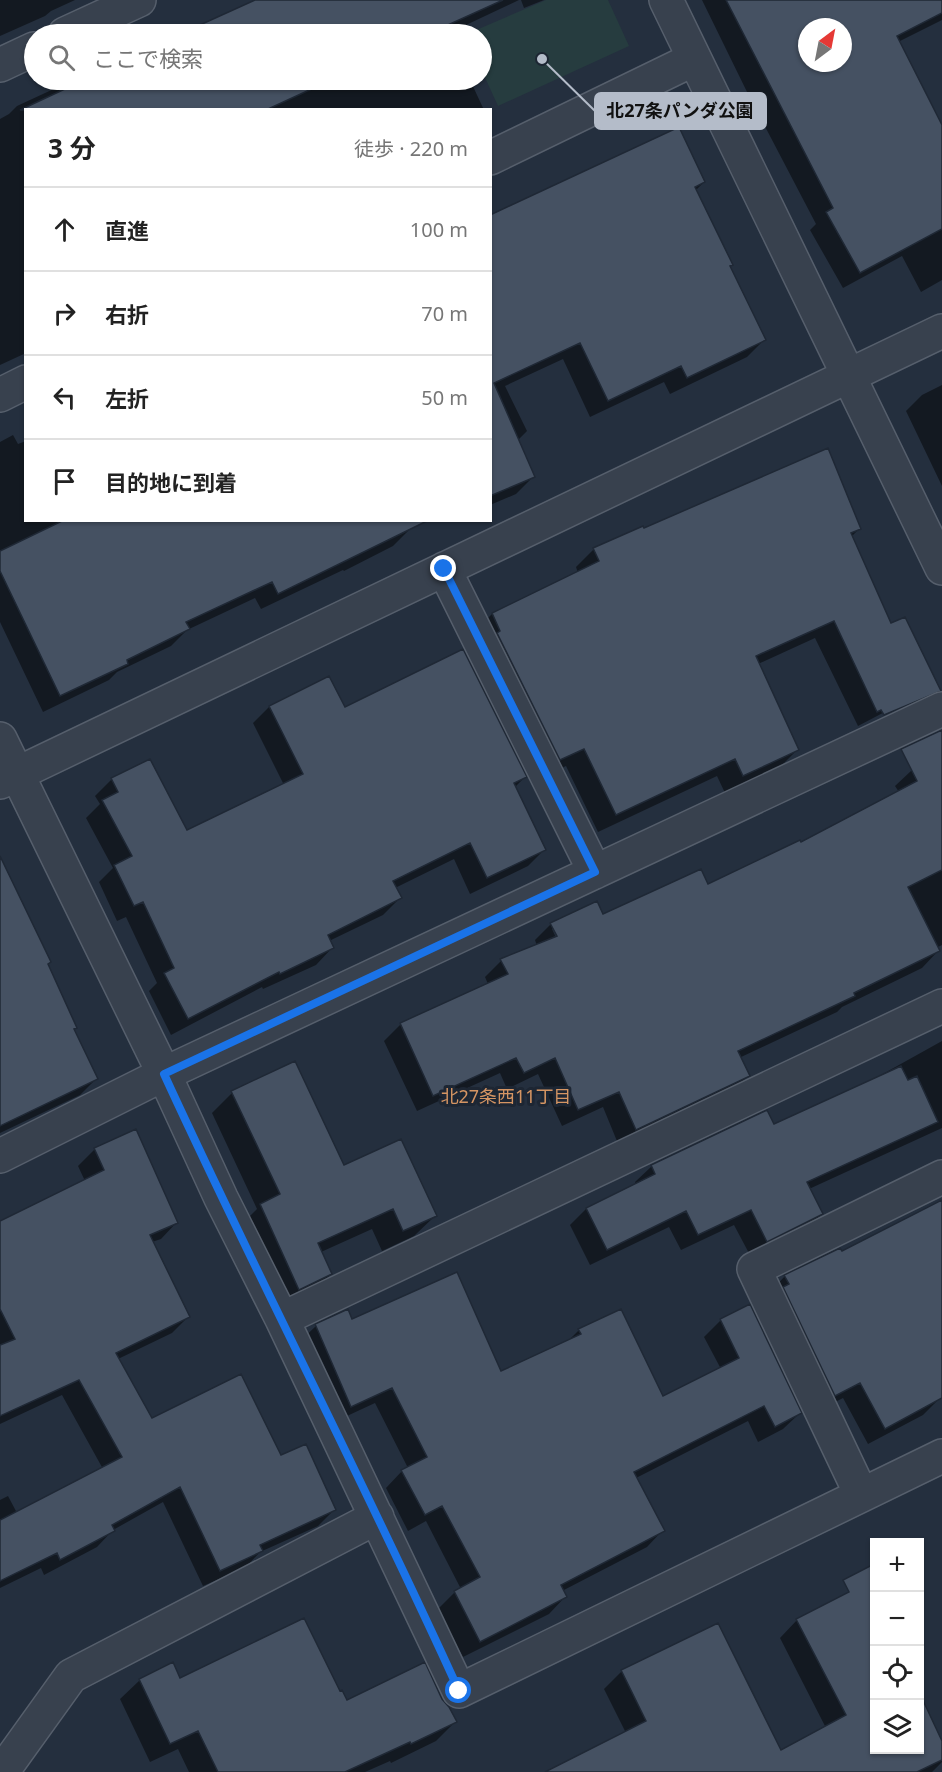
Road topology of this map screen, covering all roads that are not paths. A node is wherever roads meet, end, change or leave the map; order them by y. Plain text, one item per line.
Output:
1 (139, 0) edge
2 (666, 0) edge
3 (87, 24) edge
4 (24, 54) edge
5 (694, 59) junction
6 (0, 65) edge
7 (492, 157) edge
8 (942, 331) edge
9 (849, 376) junction
10 (24, 383) edge
11 (0, 395) edge
12 (942, 568) edge
13 (444, 569) junction
14 (942, 709) edge
15 (0, 739) edge
16 (8, 778) edge
17 (595, 872) junction
18 (942, 1006) edge
19 (164, 1074) junction
20 (0, 1156) edge
21 (942, 1177) edge
22 (282, 1319) junction
23 (942, 1455) edge
24 (861, 1494) junction
25 (377, 1517) junction
26 (2, 1772) edge

1 - 3 street
2 - 5 street
4 - 6 street
5 - 7 street
5 - 9 street
8 - 9 street
9 - 12 street
9 - 13 street
10 - 11 street
13 - 16 street
13 - 17 street
14 - 17 street
15 - 16 street
16 - 19 street
17 - 19 street
18 - 22 street
19 - 20 street
19 - 22 street
21 - 24 street
22 - 25 street
23 - 24 street
24 - 25 street
25 - 26 street

